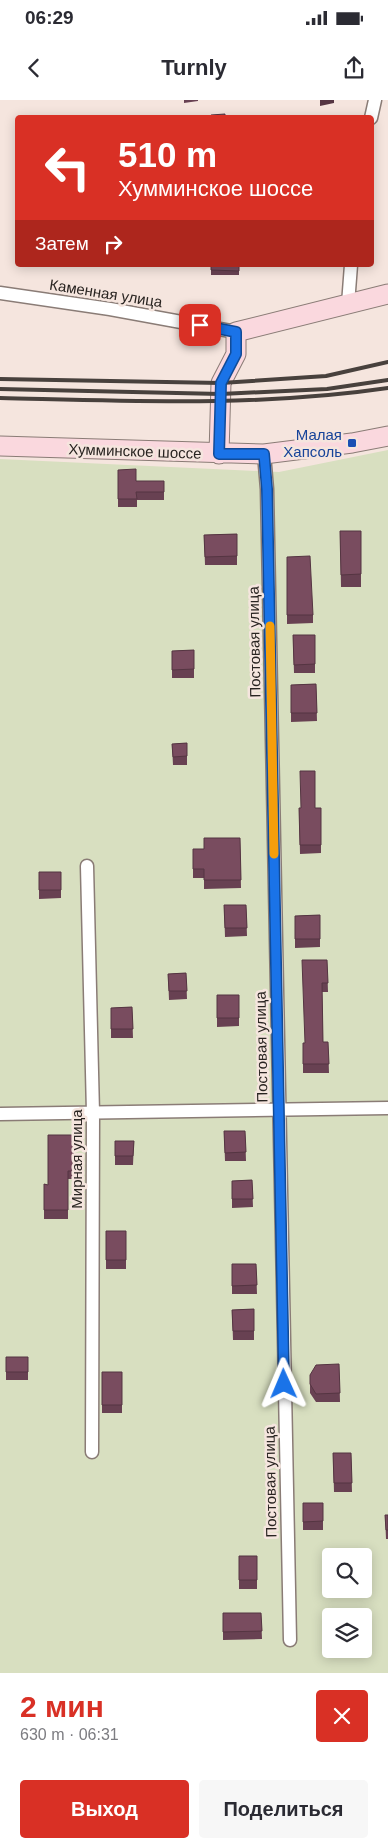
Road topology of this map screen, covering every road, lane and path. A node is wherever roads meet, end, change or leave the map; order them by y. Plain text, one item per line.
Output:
1 (375, 100) edge
2 (372, 115) edge
3 (351, 267) edge
4 (0, 293) edge
5 (388, 294) edge
6 (348, 304) junction
7 (236, 332) junction
8 (388, 436) edge
9 (0, 446) edge
10 (219, 454) junction
11 (264, 454) junction
12 (87, 866) dead end
13 (388, 1108) edge
14 (278, 1109) junction
15 (93, 1113) junction
16 (0, 1114) edge
17 (92, 1452) dead end
18 (290, 1640) dead end

1 - 2 street
3 - 6 street
4 - 7 street, Каменная улица
5 - 6 main road
6 - 7 main road
7 - 10 main road
8 - 11 main road, Хумминское шоссе
9 - 10 main road, Хумминское шоссе
10 - 11 main road, Хумминское шоссе
11 - 14 street, Постовая улица
12 - 15 street, Мирная улица
13 - 14 street
14 - 15 street
14 - 18 street, Постовая улица
15 - 16 street
15 - 17 street, Мирная улица

